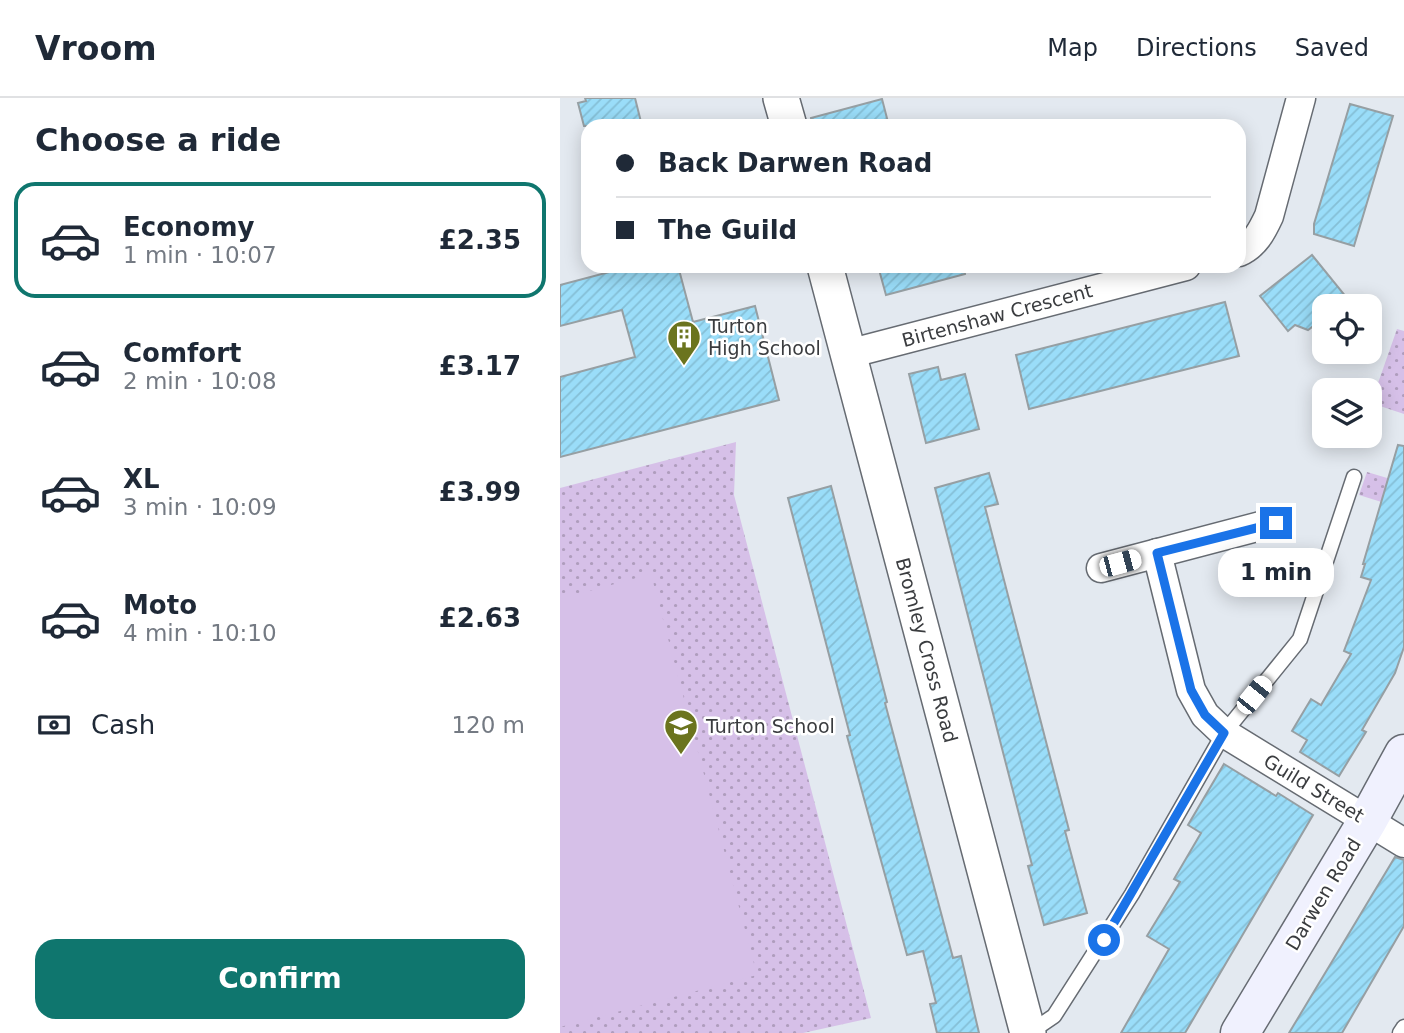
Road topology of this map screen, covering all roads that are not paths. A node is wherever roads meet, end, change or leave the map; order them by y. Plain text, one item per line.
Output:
1 (781, 98) edge
2 (1301, 98) edge
3 (787, 119) edge
4 (1246, 247) edge
5 (827, 273) edge
6 (1159, 273) edge
7 (848, 354) junction
8 (1354, 477) dead end
9 (1276, 523) dead end
10 (1157, 553) junction
11 (1101, 568) dead end
12 (1224, 733) junction
13 (1404, 754) edge
14 (1367, 820) junction
15 (1404, 842) edge
16 (1404, 1027) edge
17 (1029, 1033) edge
18 (1240, 1033) edge
19 (1400, 1033) edge

1 - 3 street
2 - 4 street
5 - 7 street, Bromley Cross Road
6 - 7 street, Birtenshaw Crescent
7 - 17 street, Bromley Cross Road
8 - 12 lane
9 - 10 street
10 - 11 street
10 - 12 street, Guild Street
12 - 14 street, Guild Street
12 - 17 lane
13 - 14 main road, Darwen Road
14 - 15 street, Guild Street
14 - 18 main road, Darwen Road
16 - 19 lane

